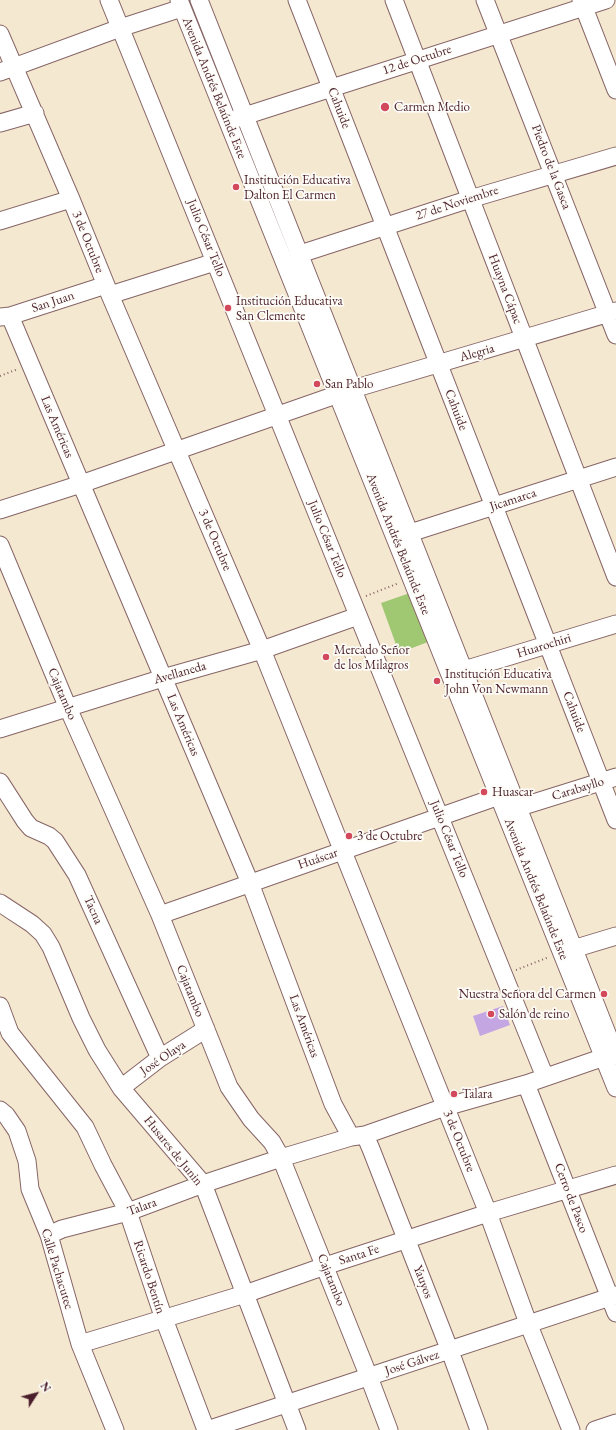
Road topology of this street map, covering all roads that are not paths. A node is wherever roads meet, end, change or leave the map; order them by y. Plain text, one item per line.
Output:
1 (110, 0) edge
2 (200, 0) edge
3 (297, 0) edge
4 (394, 0) edge
5 (485, 0) edge
6 (606, 0) edge
7 (181, 4) edge
8 (582, 4) edge
9 (120, 28) junction
10 (0, 34) edge
11 (498, 34) junction
12 (417, 60) junction
13 (7, 69) edge
14 (331, 88) junction
15 (616, 90) edge
16 (35, 114) junction
17 (245, 115) junction
18 (228, 121) junction
19 (0, 123) edge
20 (616, 156) edge
21 (553, 174) junction
22 (71, 199) junction
23 (470, 199) junction
24 (0, 221) edge
25 (385, 227) junction
26 (300, 254) junction
27 (215, 262) junction
28 (108, 290) junction
29 (612, 313) edge
30 (5, 316) edge
31 (616, 335) edge
32 (524, 339) junction
33 (438, 364) junction
34 (345, 392) junction
35 (277, 416) junction
36 (177, 451) junction
37 (616, 467) edge
38 (578, 479) junction
39 (81, 484) junction
40 (493, 506) junction
41 (0, 510) edge
42 (410, 533) junction
43 (0, 546) edge
44 (616, 577) edge
45 (355, 608) junction
46 (616, 624) edge
47 (548, 645) junction
48 (262, 650) junction
49 (457, 672) junction
50 (163, 678) junction
51 (68, 708) junction
52 (0, 729) edge
53 (608, 779) edge
54 (0, 782) edge
55 (499, 796) junction
56 (518, 808) junction
57 (440, 817) junction
58 (616, 820) edge
59 (342, 851) junction
60 (250, 883) junction
61 (0, 903) edge
62 (160, 915) junction
63 (616, 936) edge
64 (568, 951) junction
65 (0, 1006) edge
66 (206, 1029) junction
67 (613, 1055) edge
68 (160, 1058) junction
69 (545, 1077) junction
70 (526, 1084) junction
71 (121, 1088) junction
72 (616, 1088) edge
73 (445, 1107) junction
74 (0, 1110) edge
75 (358, 1136) junction
76 (281, 1158) junction
77 (616, 1175) edge
78 (203, 1184) junction
79 (568, 1189) junction
80 (128, 1212) junction
81 (488, 1213) junction
82 (48, 1235) junction
83 (406, 1240) junction
84 (325, 1266) junction
85 (245, 1294) junction
86 (614, 1302) edge
87 (164, 1320) junction
88 (528, 1323) junction
89 (80, 1344) junction
90 (450, 1350) junction
91 (369, 1377) junction
92 (287, 1403) junction
93 (616, 1423) edge
94 (115, 1430) edge
95 (207, 1430) edge
96 (297, 1430) edge
97 (389, 1430) edge
98 (479, 1430) edge
99 (571, 1430) edge
100 (595, 1430) edge

1 - 9 street, Julio César Tello
2 - 17 street, Avenida Andrés Belaúnde Este
3 - 14 street, Cahuide
4 - 12 street, Huayna Cápac
5 - 11 street, Piedro de la Gasca
6 - 8 street, 12 de Octubre
7 - 9 street
7 - 18 street, Avenida Andrés Belaúnde Este
8 - 11 street, 12 de Octubre
8 - 15 street
9 - 13 street
9 - 27 street, Julio César Tello
10 - 13 street, 3 de Octubre
11 - 12 street, 12 de Octubre
11 - 21 street, Piedro de la Gasca
12 - 14 street, 12 de Octubre
12 - 23 street, Huayna Cápac
13 - 16 street, 3 de Octubre
14 - 17 street, 12 de Octubre
14 - 25 street, Cahuide
16 - 19 street
16 - 22 street, 3 de Octubre
17 - 18 street, 12 de Octubre
17 - 26 street, Avenida Andrés Belaúnde Este
18 - 34 street, Avenida Andrés Belaúnde Este
20 - 21 street, 27 de Noviembre
21 - 23 street, 27 de Noviembre
21 - 29 street, Piedro de la Gasca
22 - 24 street
22 - 28 street, 3 de Octubre
23 - 25 street, 27 de Noviembre
23 - 32 street, Huayna Cápac
25 - 26 street, 27 de Noviembre
25 - 33 street, Cahuide
26 - 34 street, Avenida Andrés Belaúnde Este
27 - 28 street, San Juan
27 - 35 street, Julio César Tello
28 - 30 street, San Juan
28 - 36 street, 3 de Octubre
29 - 31 street, Piedro de la Gasca
29 - 32 street, Alegria
30 - 39 street, Las Américas
32 - 33 street, Alegria
32 - 38 street, Huayna Cápac
33 - 34 street, Alegria
33 - 40 street, Cahuide
34 - 35 street
34 - 42 street, Avenida Andrés Belaúnde Este
34 - 49 street, Avenida Andrés Belaúnde Este
35 - 36 street
35 - 45 street, Julio César Tello
36 - 39 street
36 - 48 street, 3 de Octubre
37 - 38 street, Jicamarca
38 - 40 street, Jicamarca
38 - 44 street, Huayna Cápac
39 - 41 street
39 - 50 street, Las Américas
40 - 42 street, Jicamarca
40 - 47 street, Cahuide
42 - 49 street, Avenida Andrés Belaúnde Este
43 - 51 street, Cajatambo
45 - 48 street, Avellaneda
45 - 57 street, Julio César Tello
46 - 47 street, Huarochiri
47 - 49 street, Huarochiri
47 - 53 street, Cahuide
48 - 50 street, Avellaneda
48 - 59 street, 3 de Octubre
49 - 55 street, Avenida Andrés Belaúnde Este
49 - 56 street, Avenida Andrés Belaúnde Este
50 - 51 street, Avellaneda
50 - 60 street, Las Américas
51 - 52 street, Avellaneda
51 - 62 street, Cajatambo
53 - 56 street, Carabayllo
53 - 58 street, Cahuide
54 - 68 street, Tacna
55 - 57 street, Huáscar
55 - 64 street, Avenida Andrés Belaúnde Este
56 - 64 street, Avenida Andrés Belaúnde Este
57 - 59 street, Huáscar
57 - 69 street, Julio César Tello
59 - 60 street, Huáscar
59 - 73 street, 3 de Octubre
60 - 62 street, Huáscar
60 - 75 street, Las Américas
61 - 71 street, Husares de Junin
62 - 66 street, Cajatambo
63 - 64 street
64 - 67 street, Avenida Andrés Belaúnde Este
65 - 80 street, Ricardo Bentín
66 - 68 street, José Olaya
66 - 76 street, Cajatambo
67 - 69 street, Talara
67 - 72 street, Avenida Andrés Belaúnde Este
68 - 71 street, José Olaya
69 - 70 street, Talara
70 - 73 street, Talara
70 - 79 street, Cerro de Pasco
71 - 78 street, Husares de Junin
73 - 75 street, Talara
73 - 81 street, 3 de Octubre
74 - 82 street, Calle Pachacutec
75 - 76 street, Talara
75 - 83 street, Yauyos
76 - 78 street, Talara
76 - 84 street, Cajatambo
77 - 79 street, Santa Fe
78 - 80 street, Talara
78 - 85 street, Husares de Junin
79 - 81 street, Santa Fe
79 - 86 street, Cerro de Pasco
80 - 82 street, Talara
80 - 87 street, Ricardo Bentín
81 - 83 street, Santa Fe
81 - 88 street, 3 de Octubre
82 - 89 street, Calle Pachacutec
83 - 84 street, Santa Fe
83 - 90 street, Yauyos
84 - 85 street, Santa Fe
84 - 91 street, Cajatambo
85 - 87 street, Santa Fe
85 - 92 street, Husares de Junin
86 - 88 street, José Gálvez
87 - 89 street, Santa Fe
87 - 95 street, Ricardo Bentín
88 - 90 street, José Gálvez
88 - 99 street, 3 de Octubre
89 - 94 street, Calle Pachacutec
90 - 91 street, José Gálvez
90 - 98 street, Yauyos
91 - 92 street, José Gálvez
91 - 97 street, Cajatambo
92 - 95 street, José Gálvez
92 - 96 street, Husares de Junin
93 - 100 street

